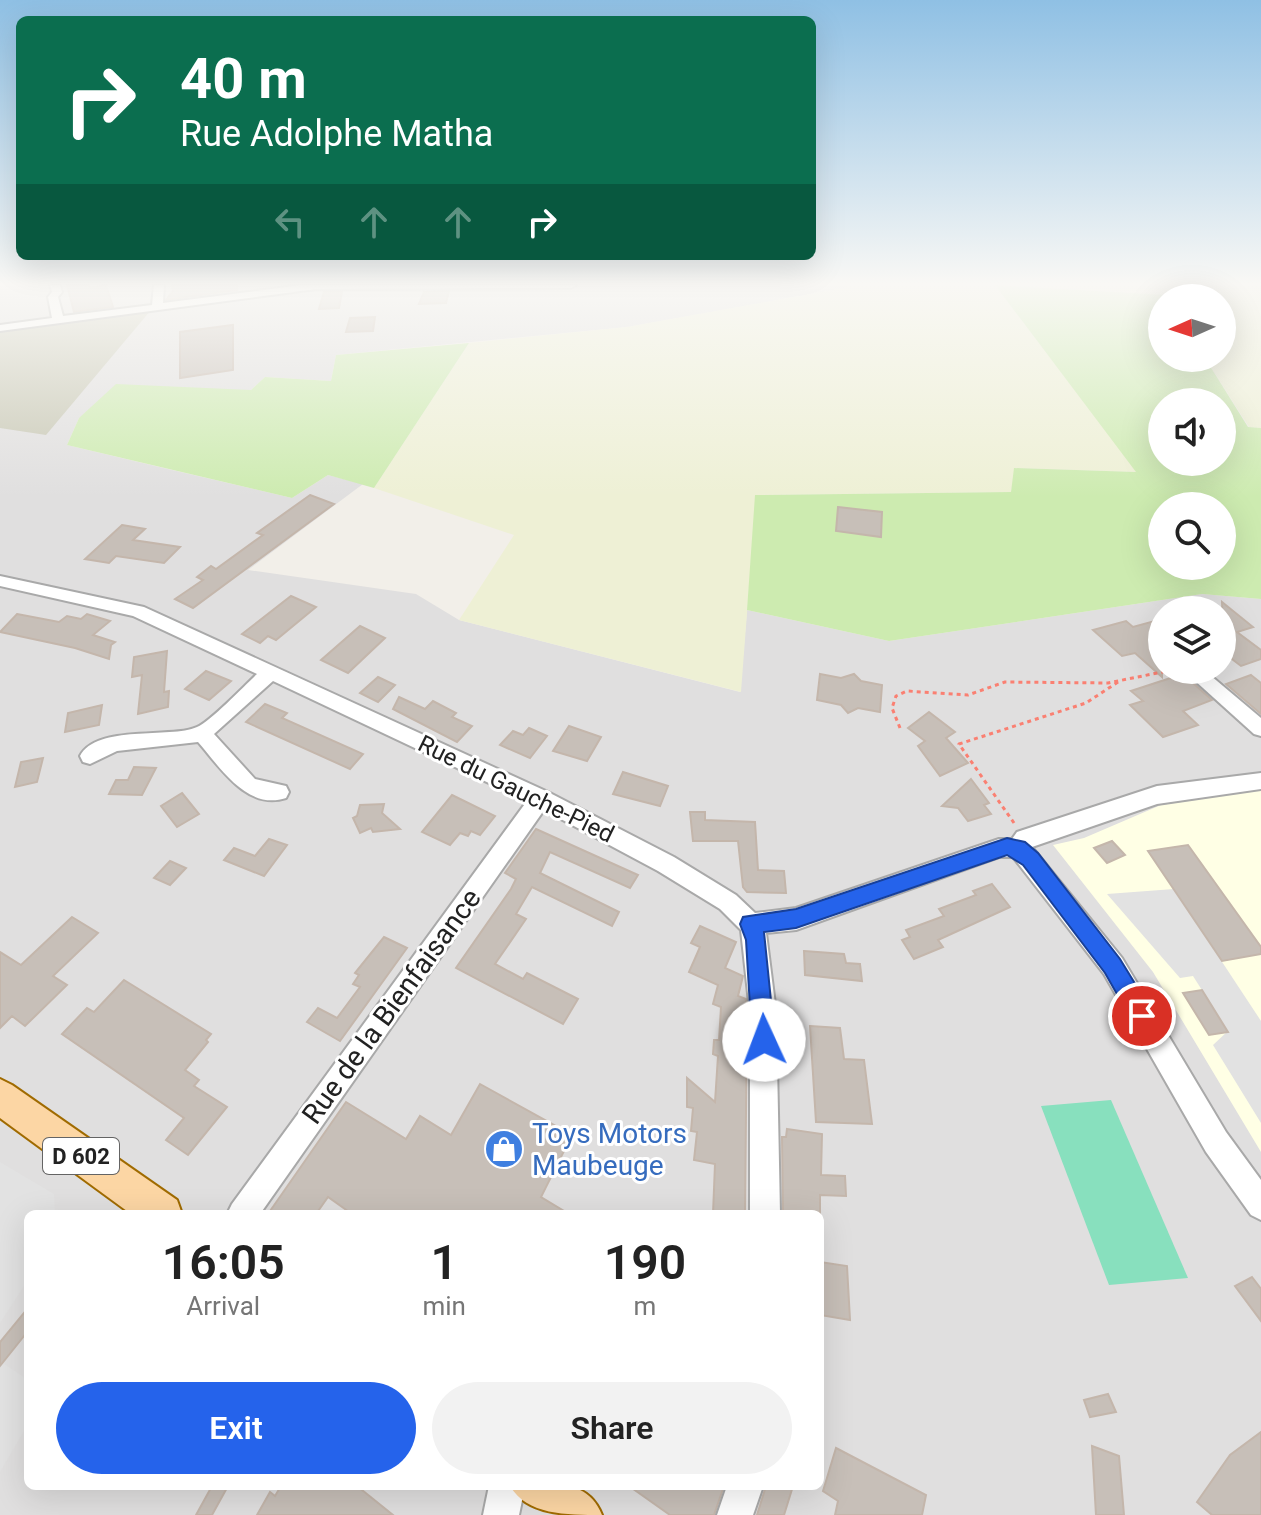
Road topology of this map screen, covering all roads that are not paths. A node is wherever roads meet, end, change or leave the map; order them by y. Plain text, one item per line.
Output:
1 (0, 581) edge
2 (270, 673) junction
3 (1208, 684) edge
4 (1261, 729) edge
5 (202, 734) junction
6 (90, 756) dead end
7 (1261, 781) edge
8 (279, 792) dead end
9 (541, 798) junction
10 (1022, 844) junction
11 (751, 924) junction
12 (0, 1097) edge
13 (1261, 1205) edge
14 (157, 1210) edge
15 (245, 1210) edge
16 (765, 1210) edge
17 (506, 1490) edge
18 (539, 1490) edge
19 (744, 1490) edge
20 (501, 1515) edge
21 (579, 1515) edge
22 (735, 1515) edge

1 - 2 street, Rue du Gauche-Pied
2 - 5 street
2 - 9 street, Rue du Gauche-Pied
3 - 4 street
5 - 6 street
5 - 8 street
7 - 10 street
9 - 11 street, Rue du Gauche-Pied
9 - 15 street, Rue de la Bienfaisance
10 - 11 street
10 - 13 street
11 - 16 street
12 - 14 main road, D 602
17 - 20 street
18 - 21 main road
19 - 22 street

